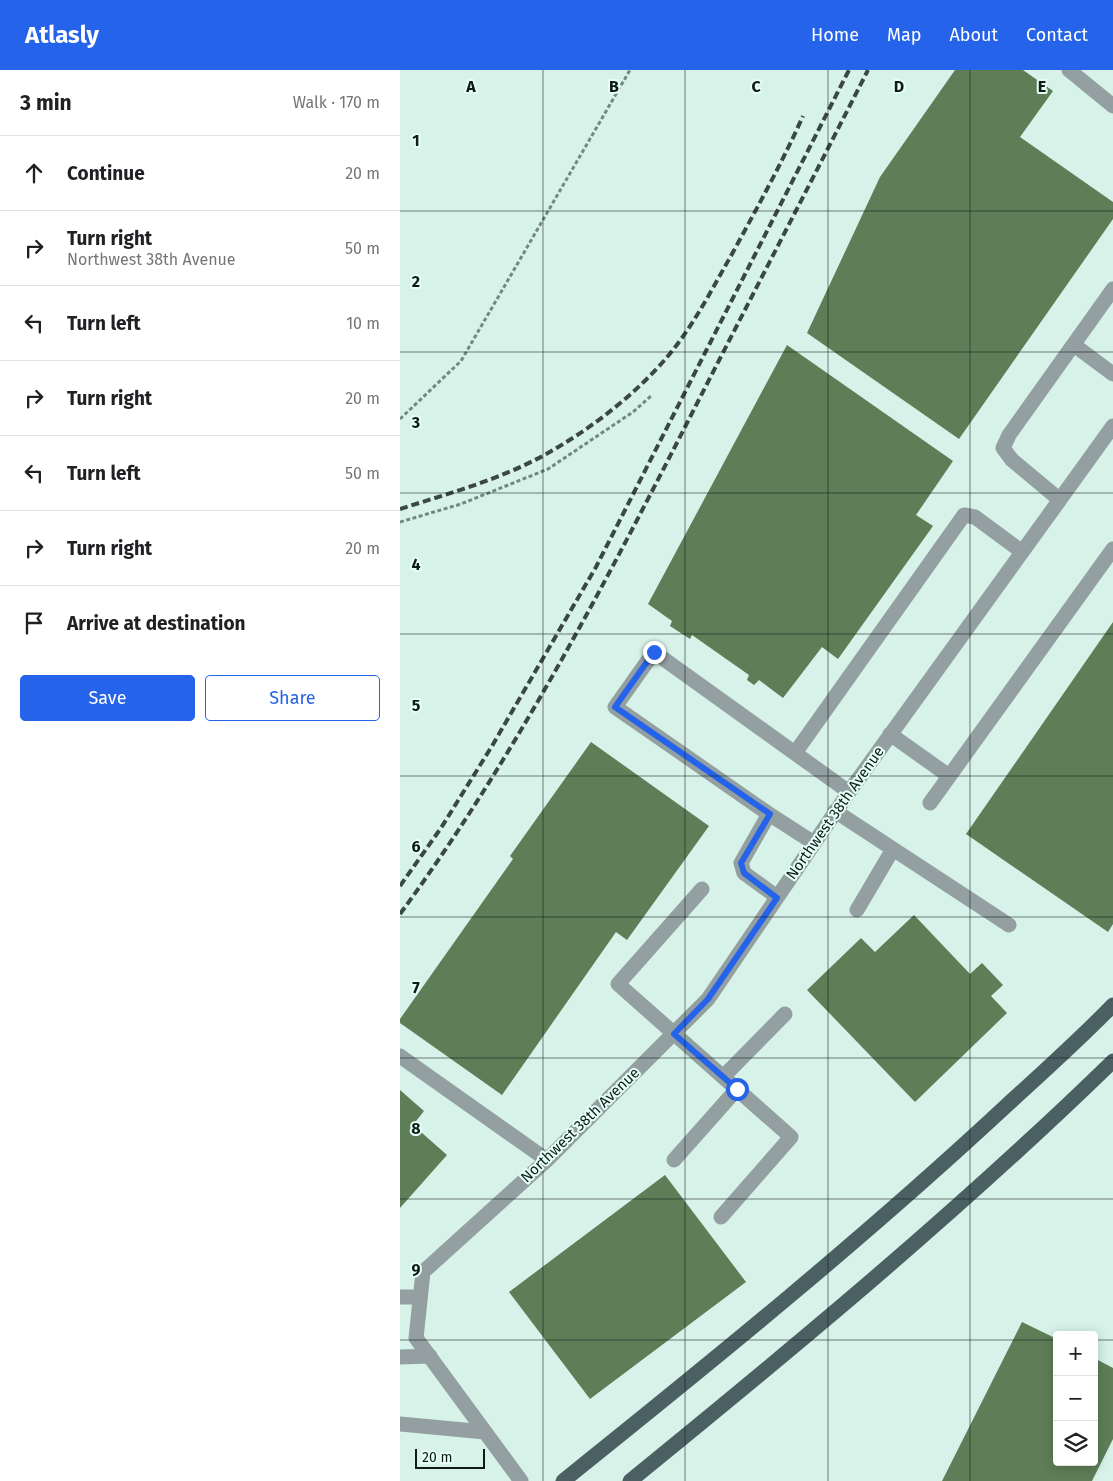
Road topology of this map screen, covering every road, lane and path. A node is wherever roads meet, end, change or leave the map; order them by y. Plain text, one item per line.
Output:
1 (630, 70) edge
2 (1069, 70) edge
3 (1113, 106) edge
4 (1113, 290) edge
5 (1074, 345) junction
6 (1113, 374) edge
7 (651, 396) dead end
8 (400, 419) edge
9 (1113, 426) edge
10 (1060, 500) junction
11 (400, 522) edge
12 (1113, 549) edge
13 (1021, 551) junction
14 (890, 734) junction
15 (795, 753) junction
16 (949, 776) junction
17 (848, 792) junction
18 (930, 803) dead end
19 (835, 811) junction
20 (770, 814) junction
21 (814, 843) junction
22 (893, 849) junction
23 (702, 889) dead end
24 (777, 898) junction
25 (857, 910) dead end
26 (1009, 925) dead end
27 (1113, 1005) edge
28 (785, 1014) dead end
29 (674, 1034) junction
30 (400, 1056) edge
31 (1113, 1061) edge
32 (723, 1076) junction
33 (737, 1089) junction
34 (546, 1160) junction
35 (674, 1160) dead end
36 (721, 1217) dead end
37 (400, 1297) edge
38 (420, 1297) junction
39 (430, 1356) junction
40 (400, 1357) edge
41 (400, 1424) edge
42 (486, 1432) junction
43 (521, 1481) edge
44 (563, 1481) edge
45 (630, 1481) edge

1 - 8 path
2 - 3 street
4 - 5 street
5 - 6 street
5 - 10 street
7 - 11 path
9 - 10 street, Northwest 38th Avenue
10 - 13 street, Northwest 38th Avenue
12 - 16 street
13 - 14 street, Northwest 38th Avenue
13 - 15 street
14 - 16 street
14 - 17 street, Northwest 38th Avenue
15 - 17 street
15 - 20 street
16 - 18 street
17 - 19 street, Northwest 38th Avenue
19 - 21 street, Northwest 38th Avenue
19 - 22 street
20 - 21 street
20 - 24 street
21 - 24 street, Northwest 38th Avenue
22 - 25 street
22 - 26 street
23 - 29 street
24 - 29 street, Northwest 38th Avenue
27 - 44 main road
28 - 32 street
29 - 32 street
29 - 34 street, Northwest 38th Avenue
30 - 34 street
31 - 45 main road
32 - 33 street
33 - 35 street
33 - 36 street
34 - 38 street, Northwest 38th Avenue
37 - 38 street
38 - 39 street, Northwest 38th Avenue
39 - 40 street
39 - 42 street
41 - 42 street
42 - 43 street

